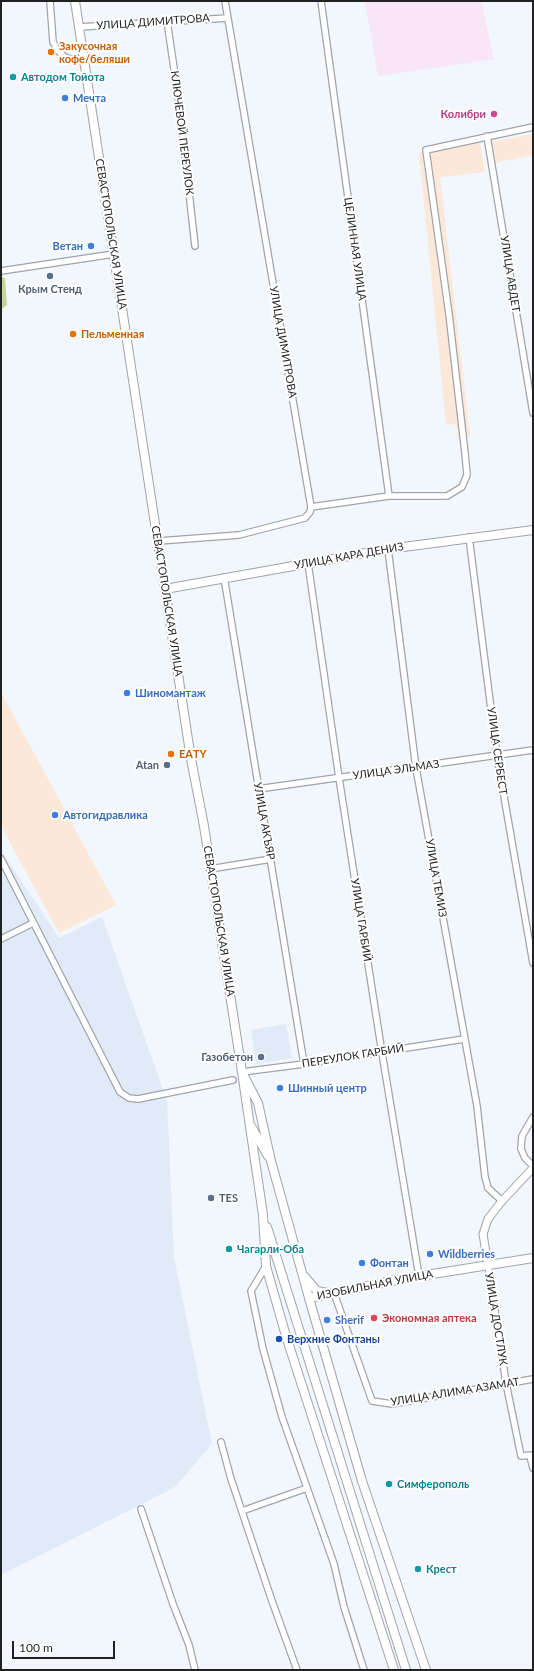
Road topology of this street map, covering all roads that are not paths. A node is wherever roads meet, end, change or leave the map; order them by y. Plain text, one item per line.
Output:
1 (50, 1) edge
2 (75, 1) edge
3 (225, 1) edge
4 (321, 1) edge
5 (228, 18) junction
6 (166, 21) junction
7 (79, 27) junction
8 (84, 58) junction
9 (533, 127) edge
10 (487, 136) junction
11 (195, 246) dead end
12 (114, 254) junction
13 (1, 270) edge
14 (533, 413) edge
15 (389, 496) junction
16 (311, 507) junction
17 (533, 530) edge
18 (469, 538) junction
19 (159, 541) junction
20 (388, 549) junction
21 (308, 563) junction
22 (224, 577) junction
23 (165, 589) junction
24 (533, 750) edge
25 (497, 756) junction
26 (416, 768) junction
27 (338, 778) junction
28 (258, 789) junction
29 (1, 859) edge
30 (271, 859) junction
31 (210, 869) junction
32 (31, 924) dead end
33 (1, 939) edge
34 (533, 963) edge
35 (464, 1039) junction
36 (382, 1052) junction
37 (304, 1064) junction
38 (242, 1072) junction
39 (233, 1080) dead end
40 (533, 1117) edge
41 (247, 1120) junction
42 (271, 1162) junction
43 (533, 1167) edge
44 (502, 1201) junction
45 (263, 1215) junction
46 (533, 1258) edge
47 (488, 1265) junction
48 (266, 1266) junction
49 (300, 1268) junction
50 (419, 1276) junction
51 (334, 1293) junction
52 (309, 1298) junction
53 (315, 1322) junction
54 (533, 1378) edge
55 (506, 1383) junction
56 (221, 1442) dead end
57 (532, 1455) edge
58 (533, 1468) edge
59 (307, 1488) junction
60 (141, 1509) dead end
61 (242, 1512) junction
62 (195, 1670) edge
63 (297, 1670) edge
64 (364, 1670) edge
65 (394, 1670) edge
66 (406, 1670) edge
67 (426, 1670) edge

1 - 8 street
2 - 7 main road, СЕВАСТОПОЛЬСКАЯ УЛИЦА
3 - 5 street, УЛИЦА ДИМИТРОВА
4 - 15 street, ЦЕЛИННАЯ УЛИЦА
5 - 6 street, УЛИЦА ДИМИТРОВА
5 - 16 street, УЛИЦА ДИМИТРОВА
6 - 7 street, УЛИЦА ДИМИТРОВА
6 - 11 street, КЛЮЧЕВОЙ ПЕРЕУЛОК
7 - 8 main road, СЕВАСТОПОЛЬСКАЯ УЛИЦА
8 - 12 main road, СЕВАСТОПОЛЬСКАЯ УЛИЦА
9 - 10 street
10 - 14 street, УЛИЦА АВДЕТ
10 - 15 street
12 - 13 street
12 - 19 main road, СЕВАСТОПОЛЬСКАЯ УЛИЦА
15 - 16 street
16 - 19 street
17 - 18 main road, УЛИЦА КАРА ДЕНИЗ
18 - 20 main road, УЛИЦА КАРА ДЕНИЗ
18 - 25 street, УЛИЦА СЕРБЕСТ
19 - 23 main road, СЕВАСТОПОЛЬСКАЯ УЛИЦА
20 - 21 main road, УЛИЦА КАРА ДЕНИЗ
20 - 26 street, УЛИЦА ТЕМИЗ
21 - 22 main road, УЛИЦА КАРА ДЕНИЗ
21 - 27 street, УЛИЦА ГАРБИЙ
22 - 23 main road, УЛИЦА КАРА ДЕНИЗ
22 - 28 street, УЛИЦА АКЪЯР
23 - 31 main road, СЕВАСТОПОЛЬСКАЯ УЛИЦА
24 - 25 street, УЛИЦА ЭЛЬМАЗ
25 - 26 street, УЛИЦА ЭЛЬМАЗ
25 - 34 street, УЛИЦА СЕРБЕСТ
26 - 27 street, УЛИЦА ЭЛЬМАЗ
26 - 35 street, УЛИЦА ТЕМИЗ
27 - 28 street, УЛИЦА ЭЛЬМАЗ
27 - 36 street, УЛИЦА ГАРБИЙ
28 - 30 street, УЛИЦА АКЪЯР
29 - 39 street
30 - 31 street
30 - 37 street, УЛИЦА АКЪЯР
31 - 38 main road, СЕВАСТОПОЛЬСКАЯ УЛИЦА
32 - 33 street
35 - 36 street, ПЕРЕУЛОК ГАРБИЙ
35 - 44 street, УЛИЦА ТЕМИЗ
36 - 37 street, ПЕРЕУЛОК ГАРБИЙ
36 - 50 street, УЛИЦА ГАРБИЙ
37 - 38 street, ПЕРЕУЛОК ГАРБИЙ
38 - 41 main road, СЕВАСТОПОЛЬСКАЯ УЛИЦА
38 - 42 main road, ИЗОБИЛЬНАЯ УЛИЦА
40 - 43 street
41 - 42 main road
41 - 45 main road, СЕВАСТОПОЛЬСКАЯ УЛИЦА
42 - 49 main road, ИЗОБИЛЬНАЯ УЛИЦА
43 - 44 street
44 - 47 street
45 - 48 main road
45 - 66 main road
46 - 47 main road, ИЗОБИЛЬНАЯ УЛИЦА
47 - 50 main road, ИЗОБИЛЬНАЯ УЛИЦА
47 - 55 street, УЛИЦА ДОСТЛУК
48 - 59 street
48 - 65 main road
49 - 51 main road
49 - 52 main road, ИЗОБИЛЬНАЯ УЛИЦА
50 - 51 main road, ИЗОБИЛЬНАЯ УЛИЦА
51 - 52 main road, ИЗОБИЛЬНАЯ УЛИЦА
51 - 53 main road
51 - 55 street, УЛИЦА АЛИМА АЗАМАТ
52 - 53 main road
53 - 67 main road
54 - 55 street, УЛИЦА АЛИМА АЗАМАТ
55 - 57 street, УЛИЦА ДОСТЛУК
56 - 61 street
57 - 58 street
59 - 61 street
59 - 64 street
60 - 62 street
61 - 63 street

